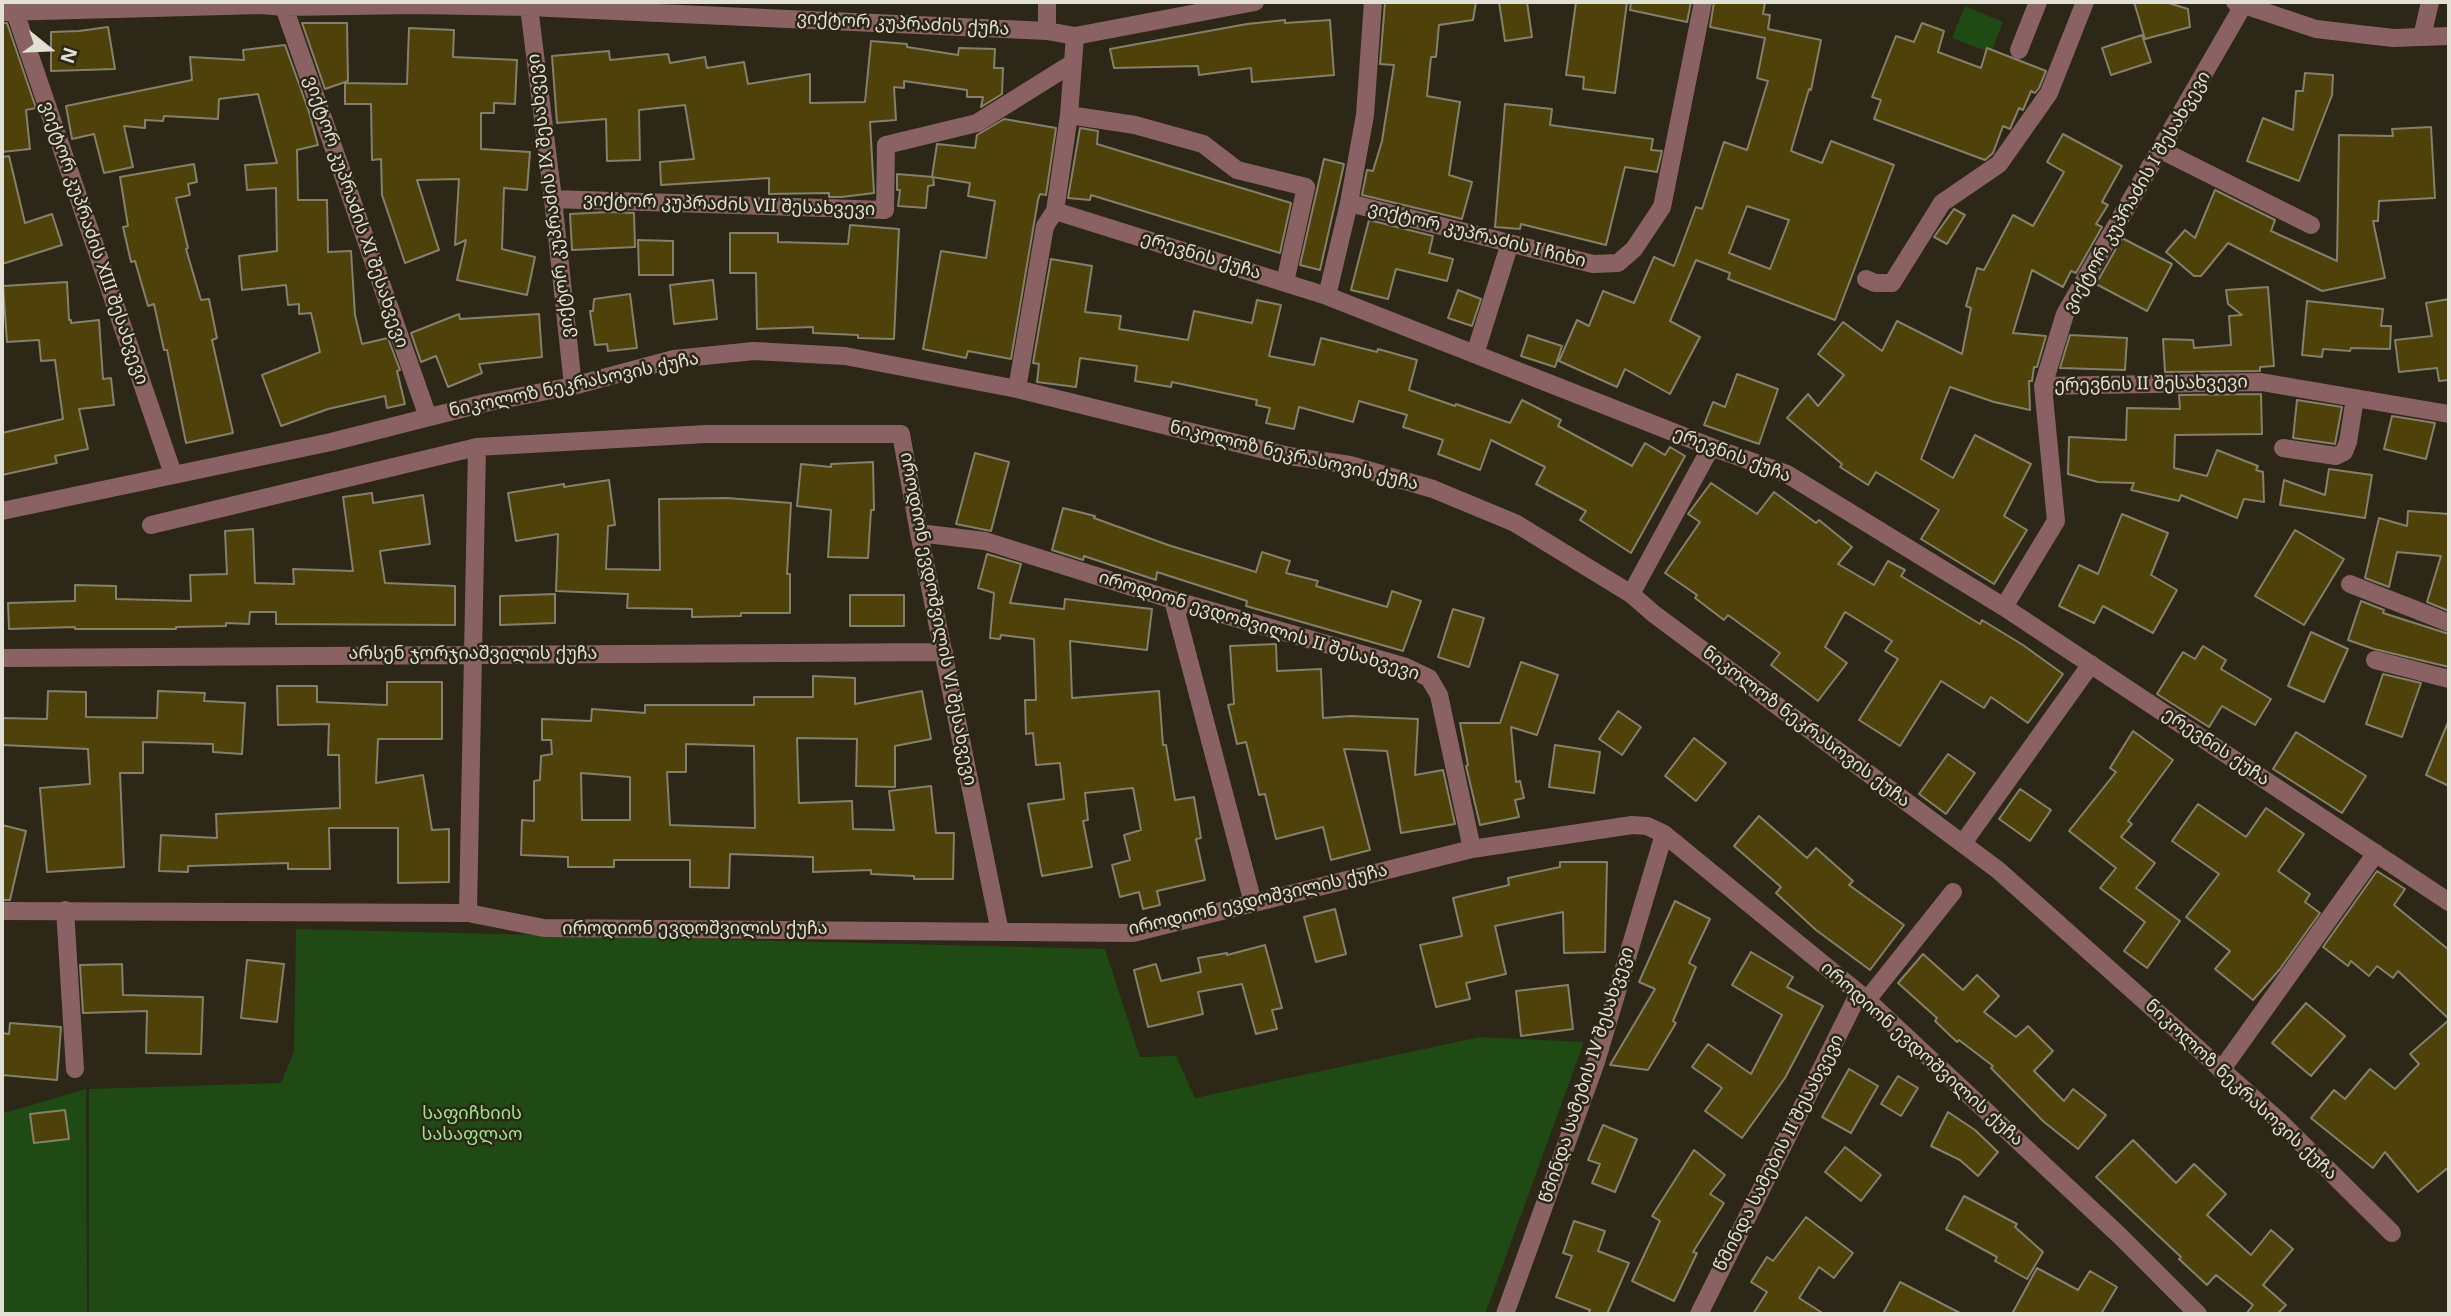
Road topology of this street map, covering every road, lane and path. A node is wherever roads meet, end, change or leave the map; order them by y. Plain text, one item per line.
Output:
1 (1047, 2) edge
2 (1255, 2) edge
3 (1373, 2) edge
4 (1703, 2) edge
5 (2038, 2) edge
6 (2085, 2) edge
7 (2430, 2) edge
8 (261, 3) edge
9 (414, 3) edge
10 (2239, 3) edge
11 (632, 6) edge
12 (284, 7) junction
13 (529, 7) junction
14 (780, 10) edge
15 (8, 12) edge
16 (1047, 31) junction
17 (1075, 36) junction
18 (2449, 36) edge
19 (2422, 37) junction
20 (2019, 50) dead end
21 (1073, 64) junction
22 (1069, 115) junction
23 (2161, 150) junction
24 (553, 199) junction
25 (1349, 204) junction
26 (1055, 211) junction
27 (2311, 225) dead end
28 (1510, 243) junction
29 (1866, 279) dead end
30 (1285, 282) junction
31 (1327, 296) junction
32 (1475, 354) junction
33 (573, 386) junction
34 (2043, 386) junction
35 (1017, 389) junction
36 (2356, 398) junction
37 (2449, 414) edge
38 (428, 417) junction
39 (477, 447) junction
40 (1712, 447) junction
41 (2283, 448) dead end
42 (173, 474) junction
43 (2, 511) edge
44 (151, 525) dead end
45 (919, 533) junction
46 (2350, 584) dead end
47 (1631, 594) junction
48 (1173, 600) junction
49 (2004, 607) junction
50 (2449, 624) edge
51 (944, 652) junction
52 (474, 653) junction
53 (2, 658) edge
54 (2375, 660) dead end
55 (2091, 664) junction
56 (2449, 678) edge
57 (1664, 834) junction
58 (1963, 843) junction
59 (1472, 849) junction
60 (2376, 853) junction
61 (1953, 892) dead end
62 (2449, 902) edge
63 (1253, 903) junction
64 (65, 910) junction
65 (2, 911) edge
66 (468, 913) junction
67 (1000, 932) junction
68 (1863, 996) junction
69 (75, 1069) dead end
70 (2222, 1069) junction
71 (2392, 1233) dead end
72 (1505, 1314) edge
73 (1699, 1314) edge
74 (2198, 1314) edge

1 - 16 street
2 - 17 street, ვიქტორ კუპრაძის ქუჩა
3 - 25 street
4 - 28 street, ვიქტორ კუპრაძის I ჩიხი
5 - 20 street
6 - 29 street
7 - 19 street
8 - 12 street, ვიქტორ კუპრაძის ქუჩა
8 - 15 street, ვიქტორ კუპრაძის ქუჩა
9 - 12 street, ვიქტორ კუპრაძის ქუჩა
9 - 13 street, ვიქტორ კუპრაძის ქუჩა
10 - 19 street
10 - 23 street, ვიქტორ კუპრაძის I შესახვევი
11 - 13 street, ვიქტორ კუპრაძის ქუჩა
11 - 14 street, ვიქტორ კუპრაძის ქუჩა
12 - 38 street, ვიქტორ კუპრაძის XI შესახვევი
13 - 24 street, ვიქტორ კუპრაძის IX შესახვევი
14 - 16 street, ვიქტორ კუპრაძის ქუჩა
15 - 42 street, ვიქტორ კუპრაძის XIII შესახვევი
16 - 17 street, ვიქტორ კუპრაძის ქუჩა
17 - 21 street
18 - 19 street
21 - 22 street
21 - 24 street, ვიქტორ კუპრაძის VII შესახვევი
22 - 26 street
22 - 30 street
23 - 27 street
23 - 34 street, ვიქტორ კუპრაძის I შესახვევი
24 - 33 street, ვიქტორ კუპრაძის IX შესახვევი
25 - 28 street, ვიქტორ კუპრაძის I ჩიხი
25 - 31 street
26 - 30 street, ერევნის ქუჩა
26 - 35 street
28 - 32 street
30 - 31 street, ერევნის ქუჩა
31 - 32 street, ერევნის ქუჩა
32 - 40 street, ერევნის ქუჩა
33 - 35 street, ნიკოლოზ ნეკრასოვის ქუჩა
33 - 38 street, ნიკოლოზ ნეკრასოვის ქუჩა
34 - 36 street, ერევნის II შესახვევი
34 - 49 street, ერევნის II შესახვევი
35 - 47 street, ნიკოლოზ ნეკრასოვის ქუჩა
36 - 37 street, ერევნის II შესახვევი
36 - 41 street
38 - 42 street, ნიკოლოზ ნეკრასოვის ქუჩა
39 - 44 street
39 - 45 street, იროდიონ ევდოშვილის VI შესახვევი
39 - 52 street
40 - 47 street
40 - 49 street, ერევნის ქუჩა
42 - 43 street, ნიკოლოზ ნეკრასოვის ქუჩა
45 - 48 street, იროდიონ ევდოშვილის II შესახვევი
45 - 51 street, იროდიონ ევდოშვილის VI შესახვევი
46 - 50 street
47 - 58 street, ნიკოლოზ ნეკრასოვის ქუჩა
48 - 59 street, იროდიონ ევდოშვილის II შესახვევი
48 - 63 street
49 - 55 street, ერევნის ქუჩა
51 - 52 street, არსენ ჯორჯიაშვილის ქუჩა
51 - 67 street, იროდიონ ევდოშვილის VI შესახვევი
52 - 53 street, არსენ ჯორჯიაშვილის ქუჩა
52 - 66 street
54 - 56 street
55 - 58 street
55 - 60 street, ერევნის ქუჩა
57 - 59 street, იროდიონ ევდოშვილის ქუჩა
57 - 68 street, იროდიონ ევდოშვილის ქუჩა
57 - 72 street, წმინდა სამების IV შესახვევი
58 - 70 street, ნიკოლოზ ნეკრასოვის ქუჩა
59 - 63 street, იროდიონ ევდოშვილის ქუჩა
60 - 62 street, ერევნის ქუჩა
60 - 70 street
61 - 68 street, წმინდა სამების II შესახვევი
63 - 67 street, იროდიონ ევდოშვილის ქუჩა
64 - 65 street, იროდიონ ევდოშვილის ქუჩა
64 - 66 street, იროდიონ ევდოშვილის ქუჩა
64 - 69 street
66 - 67 street, იროდიონ ევდოშვილის ქუჩა
68 - 73 street, წმინდა სამების II შესახვევი
68 - 74 street, იროდიონ ევდოშვილის ქუჩა
70 - 71 street, ნიკოლოზ ნეკრასოვის ქუჩა

